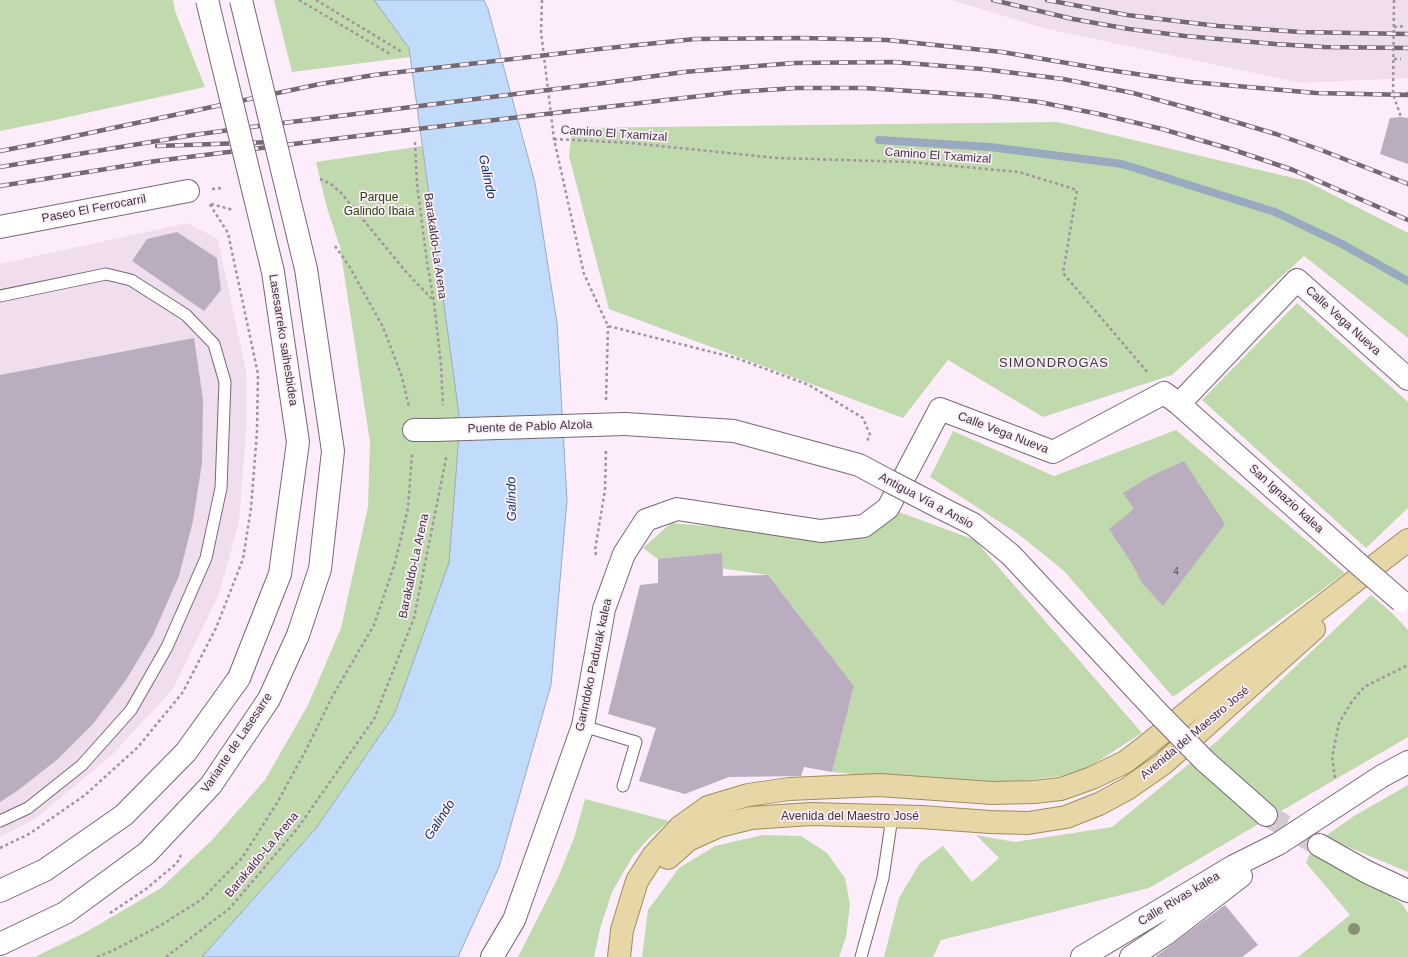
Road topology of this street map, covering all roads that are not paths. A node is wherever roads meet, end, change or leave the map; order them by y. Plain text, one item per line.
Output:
1 (207, 0) edge
2 (241, 0) edge
3 (188, 191) dead end
4 (0, 227) edge
5 (0, 296) edge
6 (1408, 379) edge
7 (1171, 398) junction
8 (625, 424) joint
9 (414, 430) dead end
10 (888, 508) joint
11 (1408, 541) edge
12 (1334, 603) junction
13 (1404, 603) edge
14 (583, 726) junction
15 (1408, 762) edge
16 (623, 786) dead end
17 (1266, 815) tunnel mouth
18 (892, 817) junction
19 (0, 821) edge
20 (1278, 844) junction
21 (1319, 844) tunnel mouth
22 (1408, 891) edge
23 (0, 892) edge
24 (631, 904) junction
25 (0, 944) edge
26 (492, 957) edge
27 (619, 957) edge
28 (861, 957) edge
29 (1082, 957) edge
30 (1131, 957) edge

1 - 23 street, Lasesarreko saihesbidea, bridge
2 - 25 street, Variante de Lasesarre, bridge
3 - 4 street, Paseo El Ferrocarril
5 - 19 lane
6 - 7 street, Calle Vega Nueva
7 - 10 street, Calle Vega Nueva
7 - 13 street, San Ignazio kalea, bridge
8 - 9 street, Puente de Pablo Alzola, bridge
8 - 17 street, Antigua Vía a Ansio, bridge
10 - 14 street, Garindoko Padurak kalea
11 - 12 main road
12 - 18 main road, Avenida del Maestro José
12 - 24 main road, Avenida del Maestro José
14 - 16 lane
14 - 26 street, Garindoko Padurak kalea
15 - 20 street, Calle Rivas kalea
18 - 24 main road, Avenida del Maestro José
18 - 28 lane
20 - 29 street, Calle Rivas kalea
20 - 30 street, Calle Rivas kalea
21 - 22 street
24 - 27 main road

